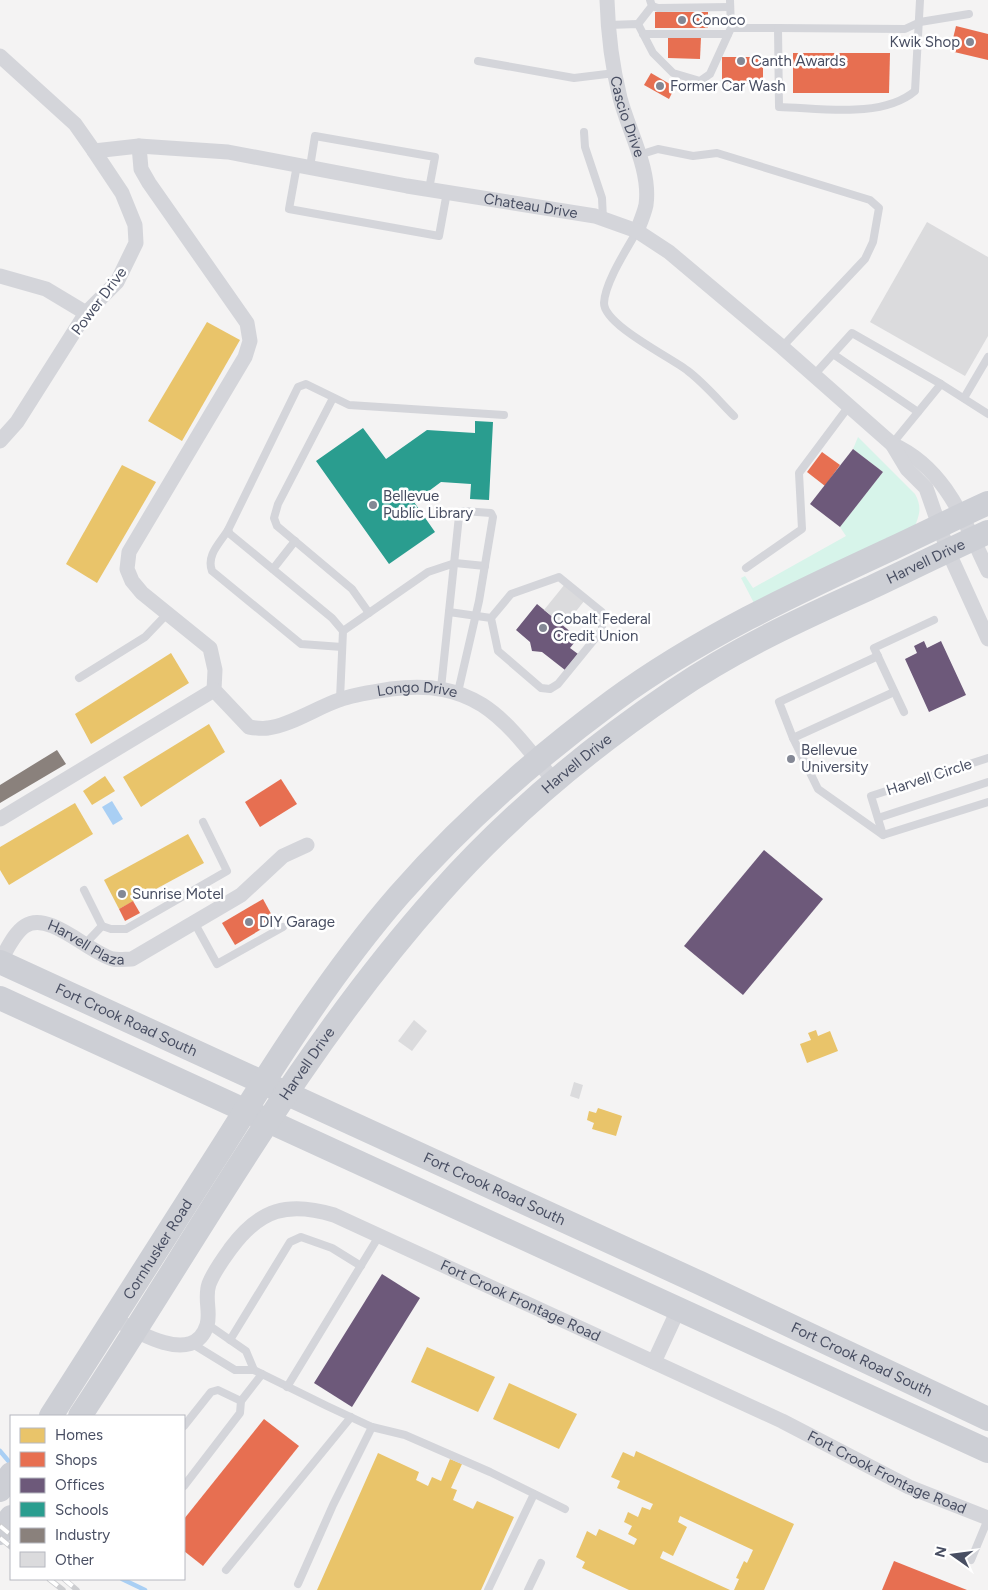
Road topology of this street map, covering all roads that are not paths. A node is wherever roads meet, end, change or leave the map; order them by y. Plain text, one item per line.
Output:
1 (607, 0) edge
2 (920, 0) edge
3 (652, 3) edge
4 (730, 4) edge
5 (969, 14) dead end
6 (920, 22) junction
7 (608, 24) junction
8 (638, 24) junction
9 (778, 28) junction
10 (730, 31) junction
11 (643, 34) junction
12 (0, 56) edge
13 (478, 61) dead end
14 (615, 73) junction
15 (584, 132) dead end
16 (139, 146) junction
17 (94, 151) junction
18 (639, 155) junction
19 (303, 166) junction
20 (429, 189) junction
21 (447, 192) junction
22 (603, 218) junction
23 (637, 231) junction
24 (0, 276) edge
25 (86, 313) junction
26 (782, 347) junction
27 (834, 354) junction
28 (988, 357) edge
29 (814, 375) junction
30 (941, 384) junction
31 (333, 398) junction
32 (964, 398) junction
33 (849, 406) junction
34 (918, 412) junction
35 (988, 414) edge
36 (504, 415) dead end
37 (734, 416) dead end
38 (0, 441) edge
39 (892, 444) junction
40 (988, 503) edge
41 (961, 515) junction
42 (938, 527) junction
43 (228, 530) junction
44 (980, 535) edge
45 (295, 541) junction
46 (948, 551) junction
47 (455, 563) junction
48 (484, 566) junction
49 (746, 568) dead end
50 (273, 570) junction
51 (988, 571) edge
52 (449, 612) junction
53 (369, 613) junction
54 (167, 614) junction
55 (475, 615) junction
56 (491, 618) junction
57 (934, 620) dead end
58 (343, 631) junction
59 (988, 639) edge
60 (342, 647) junction
61 (878, 656) junction
62 (79, 678) dead end
63 (441, 688) junction
64 (214, 690) junction
65 (458, 692) junction
66 (894, 692) junction
67 (340, 699) junction
68 (904, 712) dead end
69 (793, 738) junction
70 (988, 758) edge
71 (538, 760) junction
72 (554, 781) junction
73 (988, 782) edge
74 (988, 802) edge
75 (878, 818) junction
76 (0, 819) edge
77 (203, 822) dead end
78 (883, 835) junction
79 (307, 845) dead end
80 (84, 890) dead end
81 (194, 922) junction
82 (102, 926) junction
83 (283, 927) dead end
84 (85, 944) junction
85 (0, 962) edge
86 (0, 998) edge
87 (263, 1082) junction
88 (286, 1093) junction
89 (245, 1110) junction
90 (268, 1121) junction
91 (379, 1236) junction
92 (361, 1266) junction
93 (678, 1310) junction
94 (114, 1318) junction
95 (207, 1324) junction
96 (136, 1332) junction
97 (230, 1340) junction
98 (191, 1343) junction
99 (654, 1362) junction
100 (258, 1372) junction
101 (287, 1387) junction
102 (241, 1401) junction
103 (52, 1415) edge
104 (81, 1415) edge
105 (351, 1417) junction
106 (988, 1419) edge
107 (185, 1425) edge
108 (372, 1427) junction
109 (988, 1451) edge
110 (10, 1475) edge
111 (185, 1485) edge
112 (0, 1490) edge
113 (534, 1494) junction
114 (565, 1509) dead end
115 (10, 1518) edge
116 (988, 1519) edge
117 (0, 1533) edge
118 (971, 1560) dead end
119 (541, 1563) dead end
120 (226, 1570) dead end
121 (298, 1584) dead end
122 (488, 1590) edge
123 (528, 1590) edge

1 - 7 street, Cascio Drive
2 - 6 lane
3 - 4 lane
3 - 8 lane
4 - 10 lane
5 - 6 lane
6 - 9 lane
6 - 9 lane
7 - 8 lane
7 - 14 street, Cascio Drive
8 - 11 lane
9 - 10 lane
10 - 11 lane
10 - 11 lane
12 - 17 street, Power Drive
13 - 14 lane
14 - 18 street, Cascio Drive
15 - 22 lane
16 - 17 street, Chateau Drive
16 - 19 street, Chateau Drive
16 - 54 street
17 - 25 street, Power Drive
18 - 23 street, Cascio Drive
18 - 26 lane
19 - 20 street, Chateau Drive
19 - 20 lane
19 - 21 lane
20 - 21 street, Chateau Drive
21 - 22 street, Chateau Drive
22 - 23 street, Chateau Drive
23 - 26 street, Chateau Drive
23 - 37 lane
24 - 25 street
25 - 38 street, Power Drive
26 - 29 street, Chateau Drive
27 - 29 lane
27 - 30 lane
27 - 34 lane
28 - 32 lane
29 - 33 street, Chateau Drive
30 - 32 lane
30 - 34 lane
31 - 36 lane
31 - 43 lane
31 - 45 lane
32 - 35 lane
33 - 39 street, Chateau Drive
33 - 49 lane
34 - 39 lane
39 - 41 street, Chateau Drive
39 - 42 street, Chateau Drive
40 - 41 main road, Harvell Drive
41 - 42 main road, Harvell Drive
41 - 44 street, Chateau Drive
42 - 46 street, Chateau Drive
42 - 71 main road, Harvell Drive
43 - 50 lane
43 - 60 lane
44 - 46 main road, Harvell Drive
44 - 51 street, Chateau Drive
45 - 50 lane
45 - 53 lane
46 - 59 street, Chateau Drive
46 - 72 main road, Harvell Drive
47 - 48 lane
47 - 48 lane
47 - 52 lane
47 - 53 lane
48 - 55 lane
50 - 58 lane
52 - 55 lane
52 - 63 lane
53 - 58 lane
54 - 62 lane
54 - 64 street
55 - 56 lane
55 - 65 lane
56 - 56 lane
57 - 61 lane
58 - 60 lane
60 - 67 lane
61 - 66 lane
61 - 69 lane
63 - 65 street, Longo Drive
63 - 67 street, Longo Drive
64 - 67 street, Longo Drive
64 - 76 street
65 - 71 street, Longo Drive
66 - 68 lane
66 - 69 lane
69 - 78 lane
70 - 75 lane, Harvell Circle
71 - 72 street, Longo Drive
71 - 87 main road, Harvell Drive
72 - 88 main road, Harvell Drive
73 - 75 lane
74 - 78 lane
75 - 78 lane, Harvell Circle
77 - 82 lane
79 - 81 street, Harvell Plaza
80 - 82 lane
81 - 83 lane
81 - 84 street, Harvell Plaza
82 - 84 lane
84 - 85 street, Harvell Plaza
85 - 87 main road, Fort Crook Road South
86 - 89 main road, Fort Crook Road South
87 - 88 main road, Fort Crook Road South
87 - 89 main road, Cornhusker Road
88 - 90 main road, Harvell Drive
88 - 106 main road, Fort Crook Road South
89 - 90 main road, Fort Crook Road South
89 - 94 main road, Cornhusker Road
90 - 93 main road, Fort Crook Road South
90 - 96 main road, Cornhusker Road
91 - 92 lane
91 - 95 street, Fort Crook Frontage Road
91 - 99 street, Fort Crook Frontage Road
92 - 97 lane
92 - 101 lane
93 - 99 street
93 - 109 main road, Fort Crook Road South
94 - 96 street
94 - 103 main road, Cornhusker Road
95 - 97 lane
95 - 98 street
96 - 98 street
96 - 104 main road, Cornhusker Road
97 - 100 lane
98 - 100 lane
99 - 116 street, Fort Crook Frontage Road
100 - 101 lane
100 - 102 lane
101 - 105 lane
102 - 107 lane
102 - 111 lane
105 - 108 lane
105 - 120 lane
108 - 113 lane
108 - 121 lane
110 - 112 main road
113 - 114 lane
113 - 122 lane
115 - 117 main road
116 - 118 lane
119 - 123 lane

